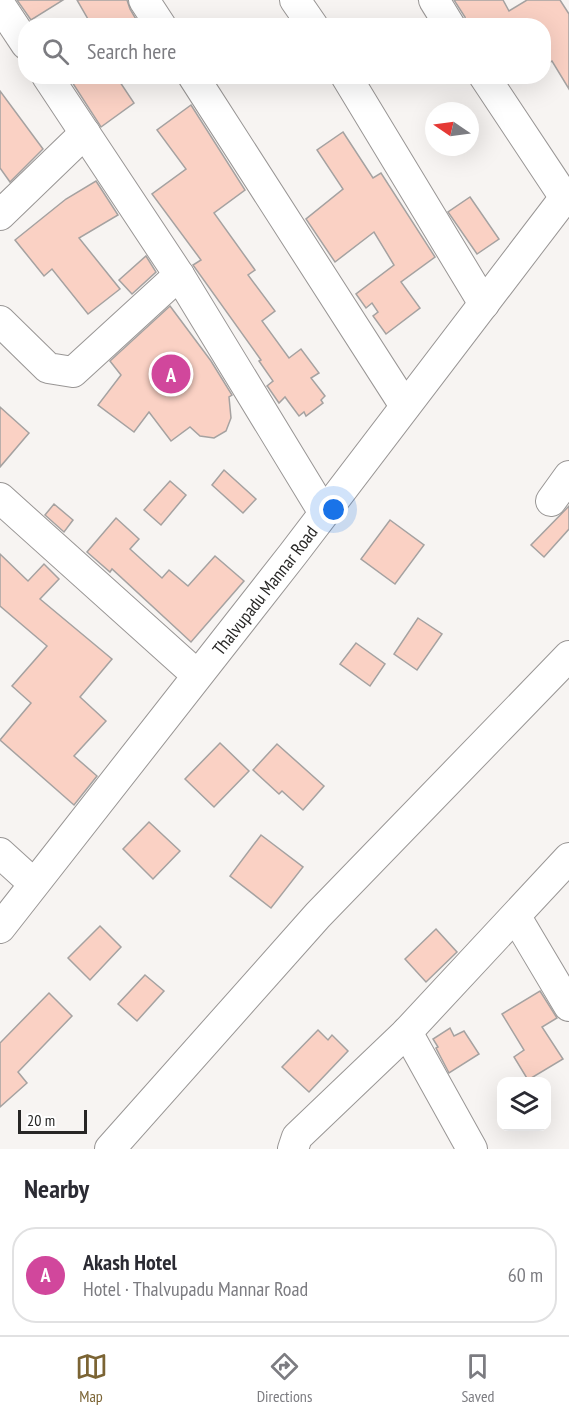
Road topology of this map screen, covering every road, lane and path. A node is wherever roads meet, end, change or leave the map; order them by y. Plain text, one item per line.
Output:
1 (144, 0) edge
2 (295, 0) edge
3 (434, 0) edge
4 (0, 5) edge
5 (156, 18) edge
6 (307, 18) edge
7 (445, 18) edge
8 (18, 32) edge
9 (52, 84) edge
10 (199, 84) edge
11 (351, 84) edge
12 (490, 84) edge
13 (85, 133) junction
14 (567, 195) edge
15 (0, 215) edge
16 (179, 275) junction
17 (484, 304) junction
18 (0, 321) edge
19 (405, 406) junction
20 (569, 476) edge
21 (0, 498) edge
22 (551, 501) dead end
23 (324, 513) junction
24 (569, 656) edge
25 (197, 675) junction
26 (0, 854) edge
27 (569, 858) edge
28 (33, 883) junction
29 (516, 917) junction
30 (0, 928) edge
31 (569, 1006) edge
32 (407, 1032) junction
33 (110, 1149) edge
34 (293, 1149) edge
35 (472, 1149) edge

1 - 5 street
2 - 6 street
3 - 7 street
4 - 8 street
9 - 13 street
10 - 19 street
11 - 17 street
12 - 14 street
13 - 15 street
13 - 16 street
14 - 17 street, Thalvupadu Mannar Road
16 - 18 street
16 - 23 street
17 - 19 street, Thalvupadu Mannar Road
19 - 23 street, Thalvupadu Mannar Road
20 - 22 street
21 - 25 street
23 - 25 street, Thalvupadu Mannar Road
24 - 33 street
25 - 28 street, Thalvupadu Mannar Road
26 - 28 street
27 - 29 street
28 - 30 street, Thalvupadu Mannar Road
29 - 31 street
29 - 32 street
32 - 34 street
32 - 35 street

